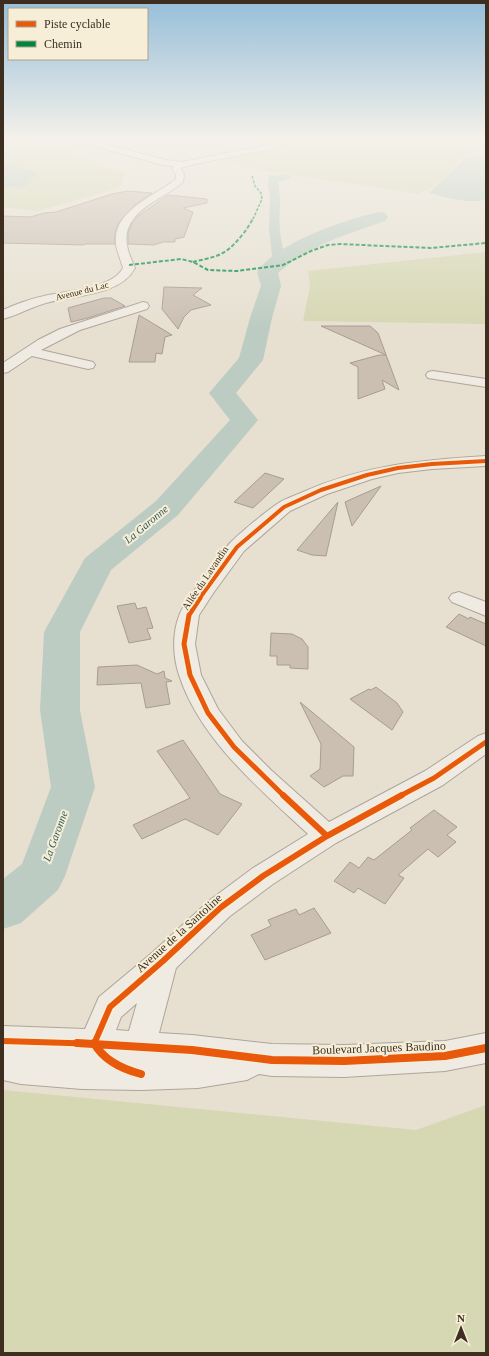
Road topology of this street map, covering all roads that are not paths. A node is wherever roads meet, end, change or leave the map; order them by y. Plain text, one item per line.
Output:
1 (146, 203) edge
2 (143, 306) dead end
3 (3, 314) edge
4 (30, 351) junction
5 (88, 365) dead end
6 (3, 369) edge
7 (433, 375) dead end
8 (486, 383) edge
9 (486, 461) edge
10 (459, 598) dead end
11 (486, 610) edge
12 (486, 742) edge
13 (327, 836) junction
14 (163, 961) junction
15 (3, 1041) edge
16 (486, 1048) edge
17 (122, 1057) junction
18 (3, 1064) edge

1 - 3 street, Avenue du Lac
2 - 4 street
4 - 5 street
4 - 6 street
7 - 8 street
9 - 13 street, Allée du Lavandin
10 - 11 street
12 - 13 street, Avenue de la Santoline
13 - 14 street, Avenue de la Santoline
14 - 17 street, Avenue de la Santoline
14 - 17 street, Avenue de la Santoline
15 - 17 street, Boulevard Jacques Baudino
16 - 17 street, Boulevard Jacques Baudino
17 - 18 street, Boulevard Jacques Baudino

